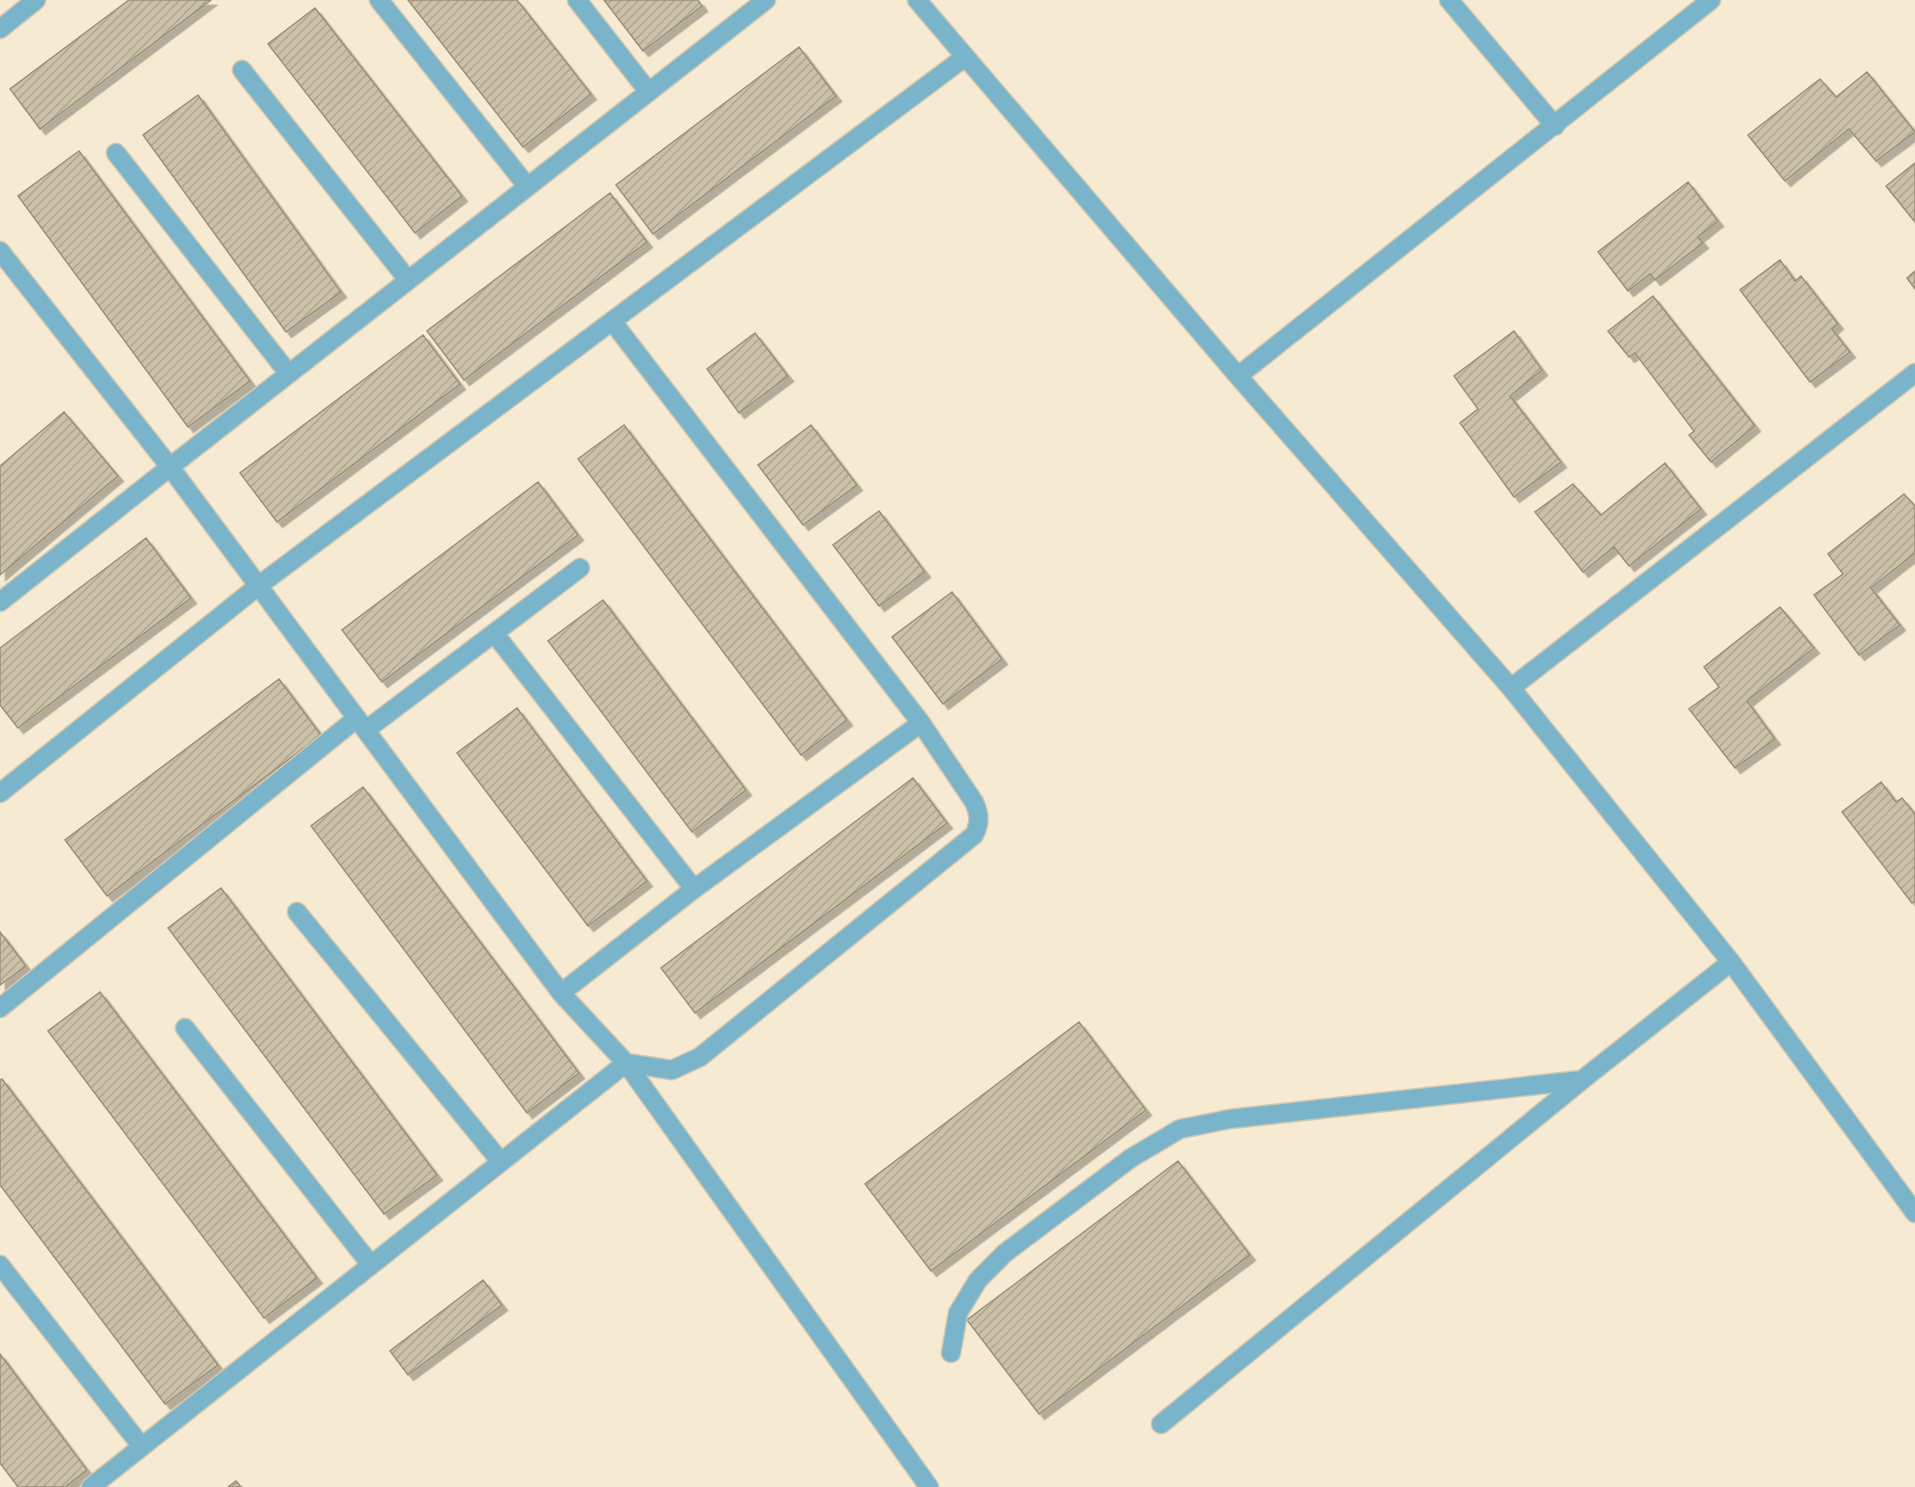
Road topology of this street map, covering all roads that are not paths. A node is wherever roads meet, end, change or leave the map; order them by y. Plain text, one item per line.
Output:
1 (36, 0) edge
2 (380, 0) edge
3 (577, 0) edge
4 (766, 0) edge
5 (917, 0) edge
6 (1449, 0) edge
7 (1711, 0) edge
8 (0, 29) edge
9 (965, 57) junction
10 (242, 70) dead end
11 (648, 91) junction
12 (1554, 126) junction
13 (116, 153) dead end
14 (527, 186) junction
15 (0, 250) edge
16 (408, 280) junction
17 (612, 321) junction
18 (1915, 373) edge
19 (289, 374) junction
20 (1238, 376) junction
21 (170, 467) junction
22 (580, 568) dead end
23 (258, 586) junction
24 (0, 602) edge
25 (494, 633) junction
26 (1511, 688) junction
27 (921, 723) junction
28 (362, 724) junction
29 (0, 793) edge
30 (694, 889) junction
31 (297, 912) dead end
32 (1731, 962) junction
33 (561, 993) junction
34 (0, 1008) edge
35 (185, 1028) dead end
36 (626, 1063) junction
37 (1582, 1080) junction
38 (501, 1162) junction
39 (1911, 1200) edge
40 (0, 1265) edge
41 (371, 1265) junction
42 (951, 1353) dead end
43 (1161, 1424) dead end
44 (142, 1446) junction
45 (91, 1487) edge
46 (929, 1487) edge

1 - 8 street
2 - 14 street
3 - 11 street
4 - 11 street
5 - 9 street
6 - 12 street
7 - 12 street
9 - 17 street
9 - 20 street
10 - 16 street
11 - 14 street
12 - 20 street
13 - 19 street
14 - 16 street
15 - 21 street
16 - 19 street
17 - 23 street
17 - 27 street
18 - 26 street
19 - 21 street
20 - 26 street
21 - 23 street
21 - 24 street
22 - 25 street
23 - 28 street
23 - 29 street
25 - 28 street
25 - 30 street
26 - 32 street
27 - 30 street
27 - 36 street
28 - 33 street
28 - 34 street
30 - 33 street
31 - 38 street
32 - 37 street
32 - 39 street
33 - 36 street
35 - 41 street
36 - 38 street
36 - 46 street
37 - 42 street
37 - 43 street
38 - 41 street
40 - 44 street
41 - 44 street
44 - 45 street

